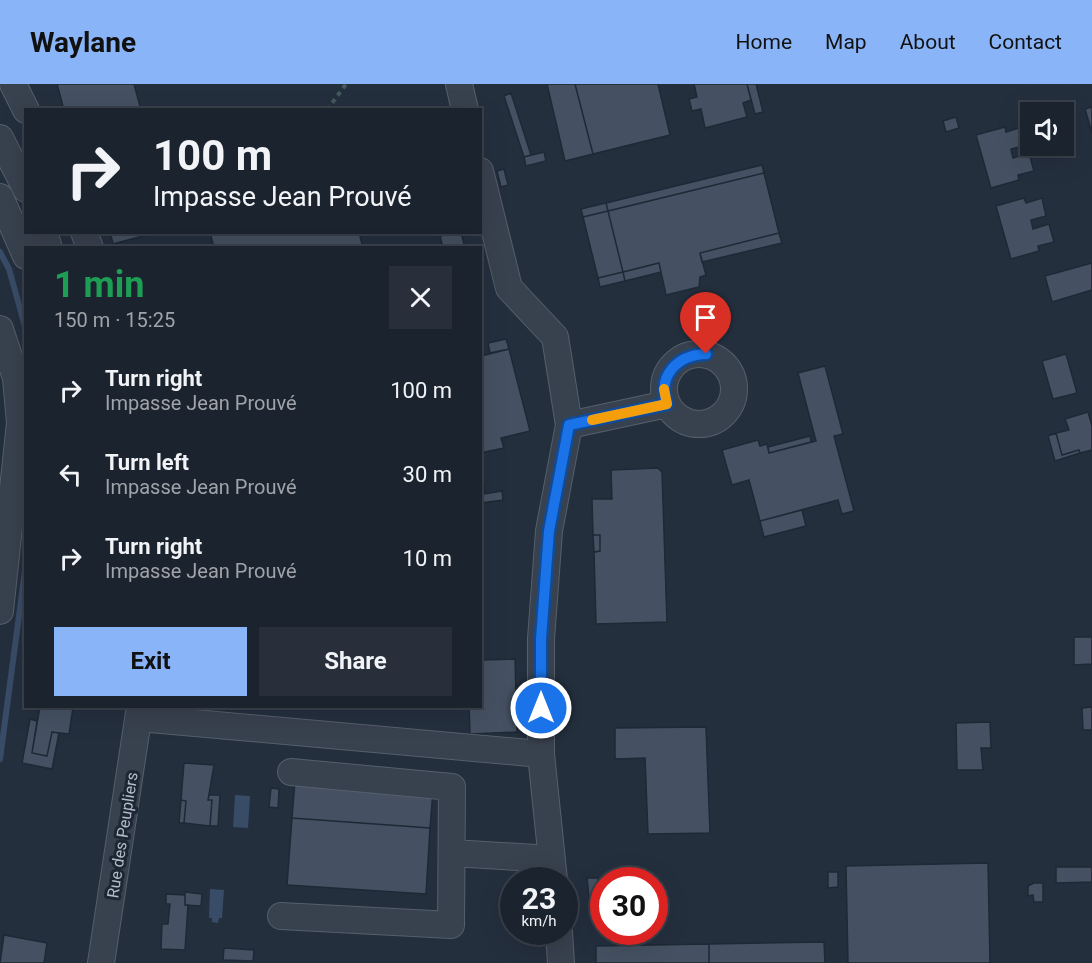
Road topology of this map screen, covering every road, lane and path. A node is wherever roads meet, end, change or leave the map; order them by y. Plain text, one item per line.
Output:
1 (13, 84) edge
2 (346, 84) edge
3 (459, 84) edge
4 (25, 108) edge
5 (328, 108) edge
6 (465, 108) edge
7 (0, 138) edge
8 (482, 179) edge
9 (24, 185) edge
10 (0, 196) edge
11 (24, 251) edge
12 (0, 329) edge
13 (667, 404) dead end
14 (23, 423) edge
15 (569, 425) junction
16 (6, 473) edge
17 (4, 519) edge
18 (2, 569) edge
19 (0, 611) edge
20 (139, 712) edge
21 (542, 754) junction
22 (291, 772) dead end
23 (452, 853) junction
24 (535, 867) edge
25 (553, 867) edge
26 (281, 916) dead end
27 (559, 945) edge
28 (101, 963) edge
29 (561, 963) edge

1 - 4 street
2 - 5 path
3 - 6 street
7 - 9 street
8 - 15 street
10 - 11 street
12 - 14 street
13 - 15 street
14 - 16 street
15 - 21 street
16 - 17 street
17 - 18 street
18 - 19 street
20 - 21 street
20 - 28 street, Rue des Peupliers
21 - 25 street
22 - 23 street
23 - 24 street
23 - 26 street
27 - 29 street

